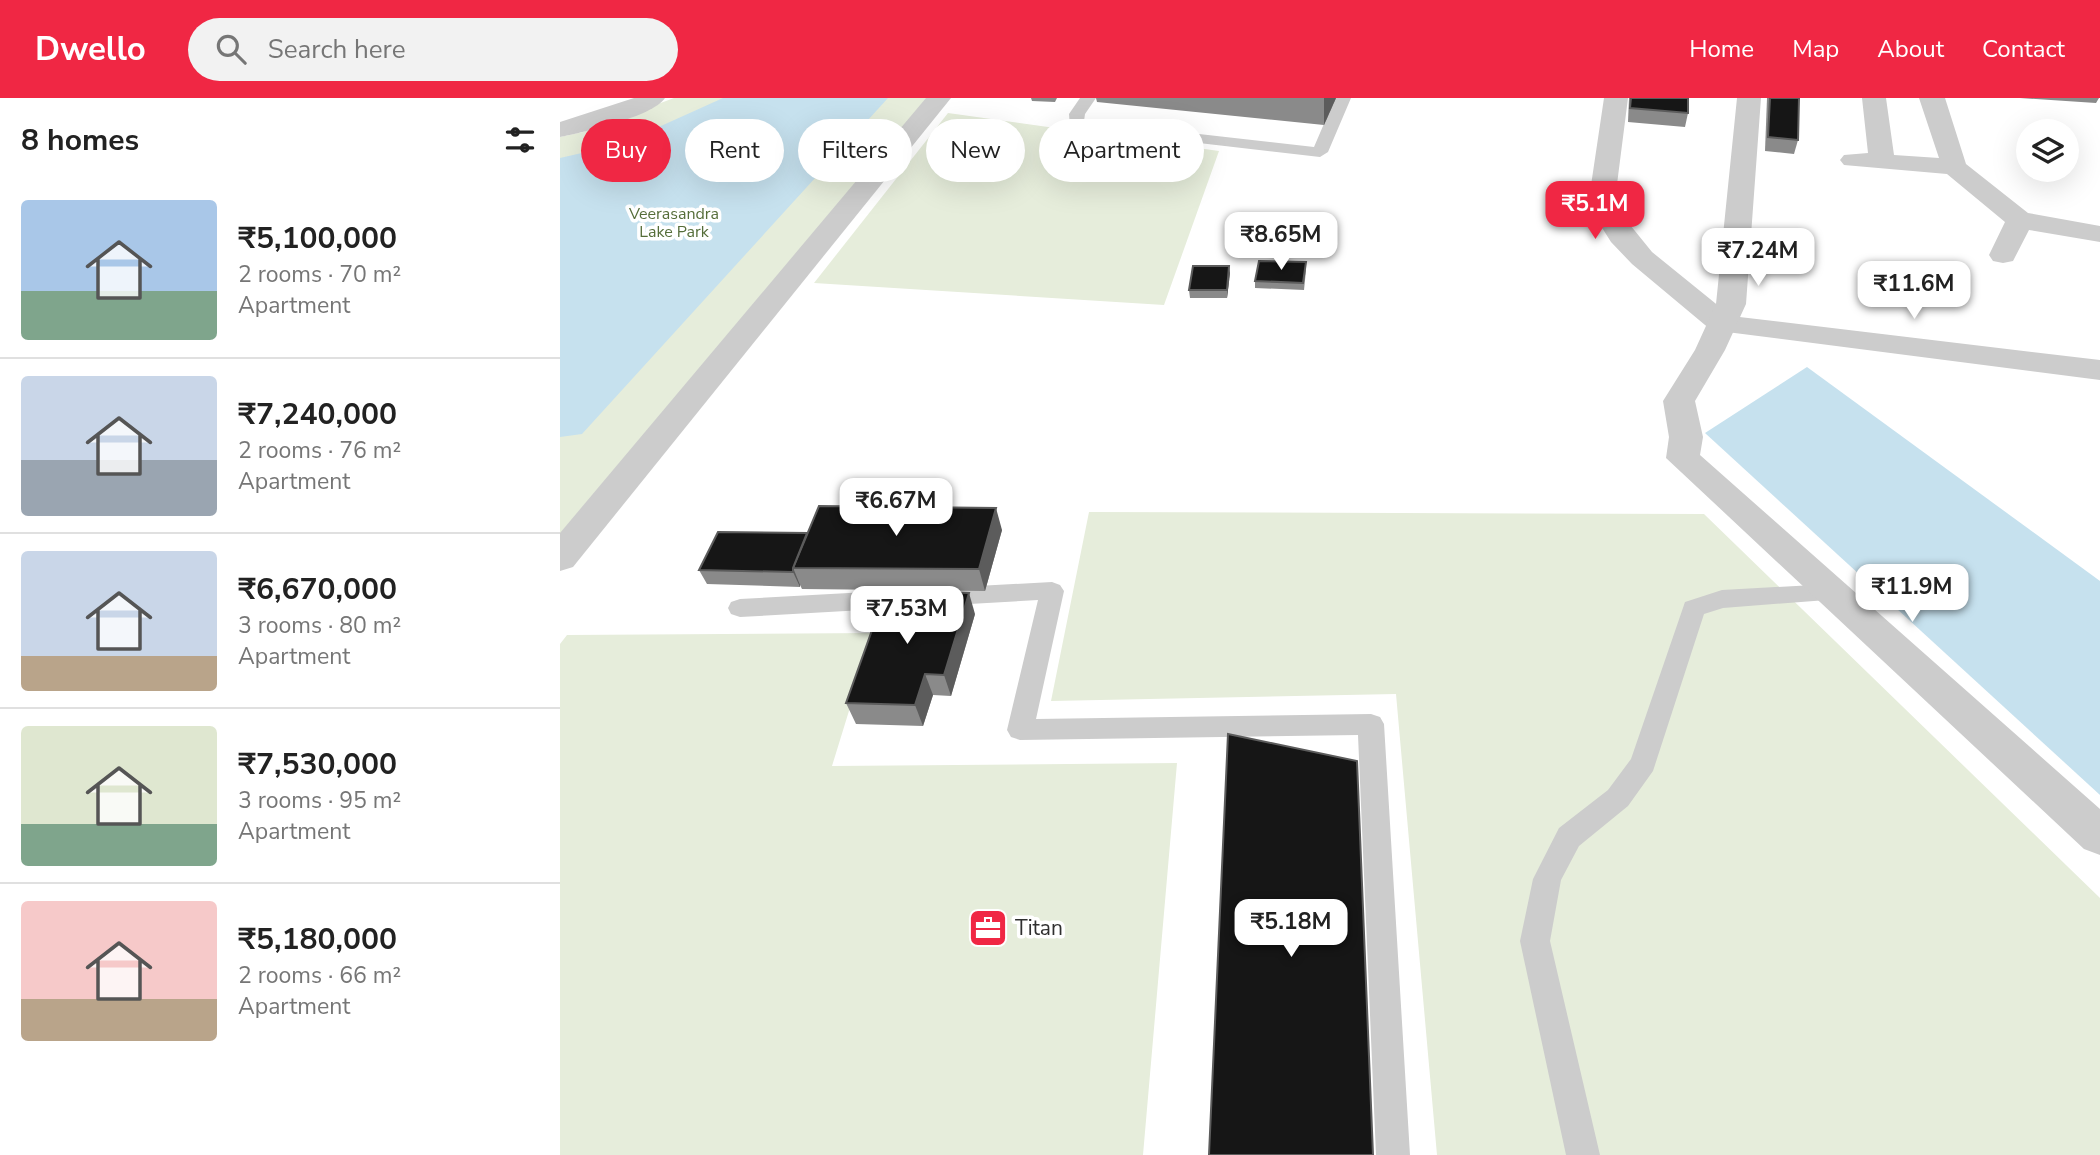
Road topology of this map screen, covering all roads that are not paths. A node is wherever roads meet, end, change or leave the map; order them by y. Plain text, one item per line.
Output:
1 (653, 98) edge
2 (939, 98) edge
3 (1088, 98) edge
4 (1343, 98) edge
5 (1616, 98) edge
6 (1749, 98) edge
7 (1874, 98) edge
8 (1933, 98) edge
9 (560, 130) edge
10 (1853, 160) dead end
11 (1882, 162) junction
12 (1954, 167) junction
13 (2020, 220) junction
14 (2100, 234) edge
15 (2003, 255) dead end
16 (1722, 324) junction
17 (2100, 370) edge
18 (560, 558) edge
19 (1832, 593) junction
20 (740, 608) dead end
21 (2100, 836) edge
22 (1393, 1155) edge
23 (1583, 1155) edge

1 - 9 street
2 - 18 street
3 - 4 lane
5 - 16 street
6 - 16 street
7 - 11 street
8 - 12 street
10 - 11 street
11 - 12 street
12 - 13 street
13 - 14 street
13 - 15 street
16 - 17 street
16 - 19 street
19 - 21 street
19 - 23 lane
20 - 22 lane

